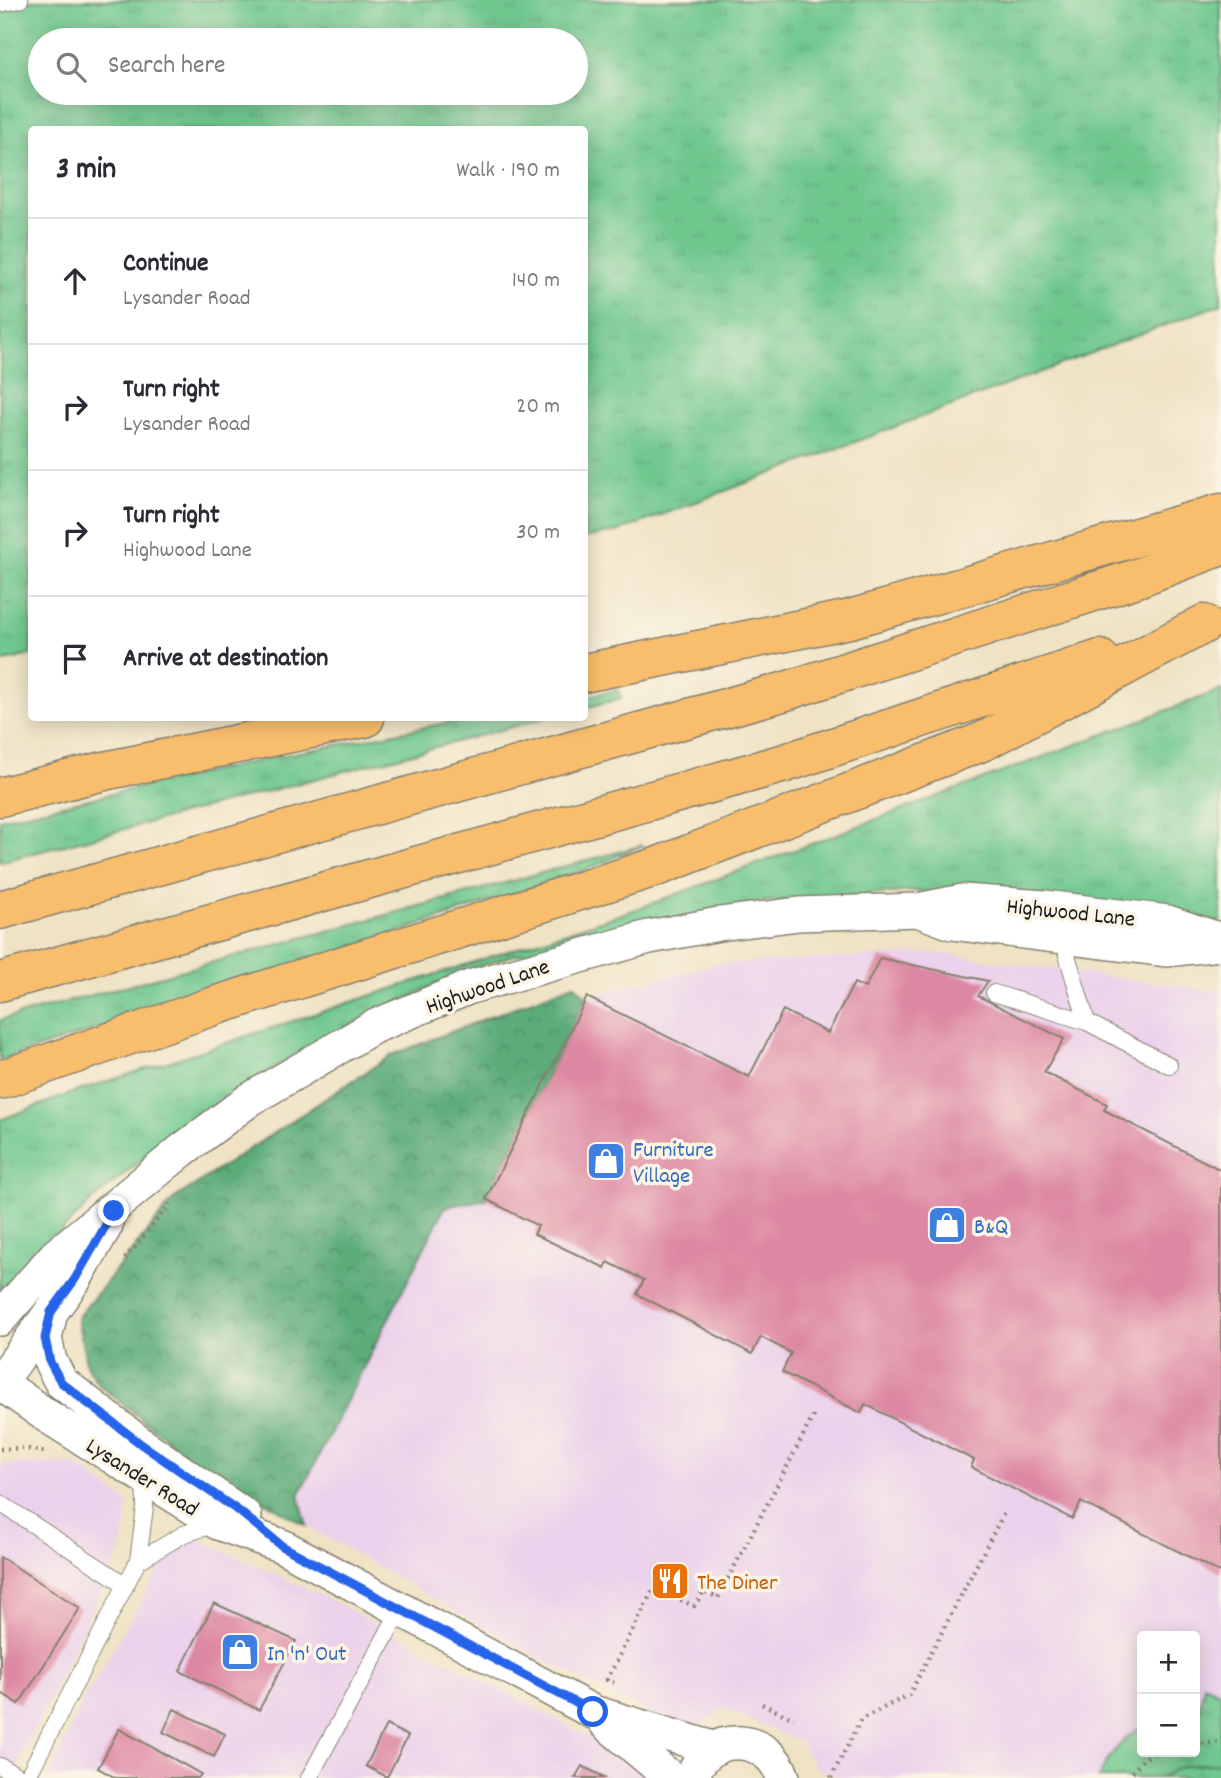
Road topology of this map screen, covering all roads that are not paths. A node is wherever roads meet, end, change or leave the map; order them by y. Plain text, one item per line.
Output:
1 (20, 0) edge
2 (0, 4) edge
3 (1221, 485) edge
4 (1221, 513) edge
5 (1221, 546) edge
6 (850, 619) junction
7 (1213, 621) edge
8 (588, 672) edge
9 (350, 721) edge
10 (0, 797) edge
11 (918, 910) junction
12 (0, 911) edge
13 (1069, 937) junction
14 (1221, 941) edge
15 (0, 982) edge
16 (994, 993) dead end
17 (1087, 1022) junction
18 (1169, 1065) dead end
19 (0, 1080) edge
20 (114, 1211) junction
21 (51, 1312) junction
22 (0, 1319) edge
23 (0, 1382) edge
24 (0, 1413) edge
25 (55, 1421) junction
26 (144, 1478) junction
27 (0, 1503) edge
28 (218, 1523) junction
29 (282, 1546) junction
30 (138, 1561) junction
31 (125, 1585) junction
32 (400, 1610) junction
33 (593, 1712) junction
34 (713, 1748) junction
35 (0, 1766) edge
36 (22, 1778) edge
37 (27, 1778) edge
38 (309, 1778) edge
39 (671, 1778) edge
40 (692, 1778) edge
41 (784, 1778) edge

1 - 2 lane
3 - 6 highway
4 - 6 highway
5 - 12 highway
6 - 8 highway
7 - 15 highway
7 - 19 highway
9 - 10 highway
11 - 13 street, Highwood Lane
11 - 14 street, Highwood Lane
11 - 20 street, Highwood Lane
13 - 14 street, Highwood Lane
13 - 17 lane
16 - 17 lane
17 - 18 lane
20 - 21 street, Highwood Lane
20 - 22 street, Highwood Lane
21 - 23 street, Highwood Lane
21 - 29 street, Lysander Road
23 - 25 street, Highwood Lane
24 - 25 street
25 - 26 street, Lysander Road
26 - 28 street, Lysander Road
26 - 30 lane
27 - 31 lane
28 - 29 street, Lysander Road
28 - 30 lane
29 - 32 street, Lysander Road
30 - 31 lane
31 - 37 lane
32 - 33 street, Lysander Road
32 - 38 lane
33 - 34 street, Lysander Road
33 - 39 street, Lysander Road
34 - 40 street
34 - 41 street
35 - 36 lane

